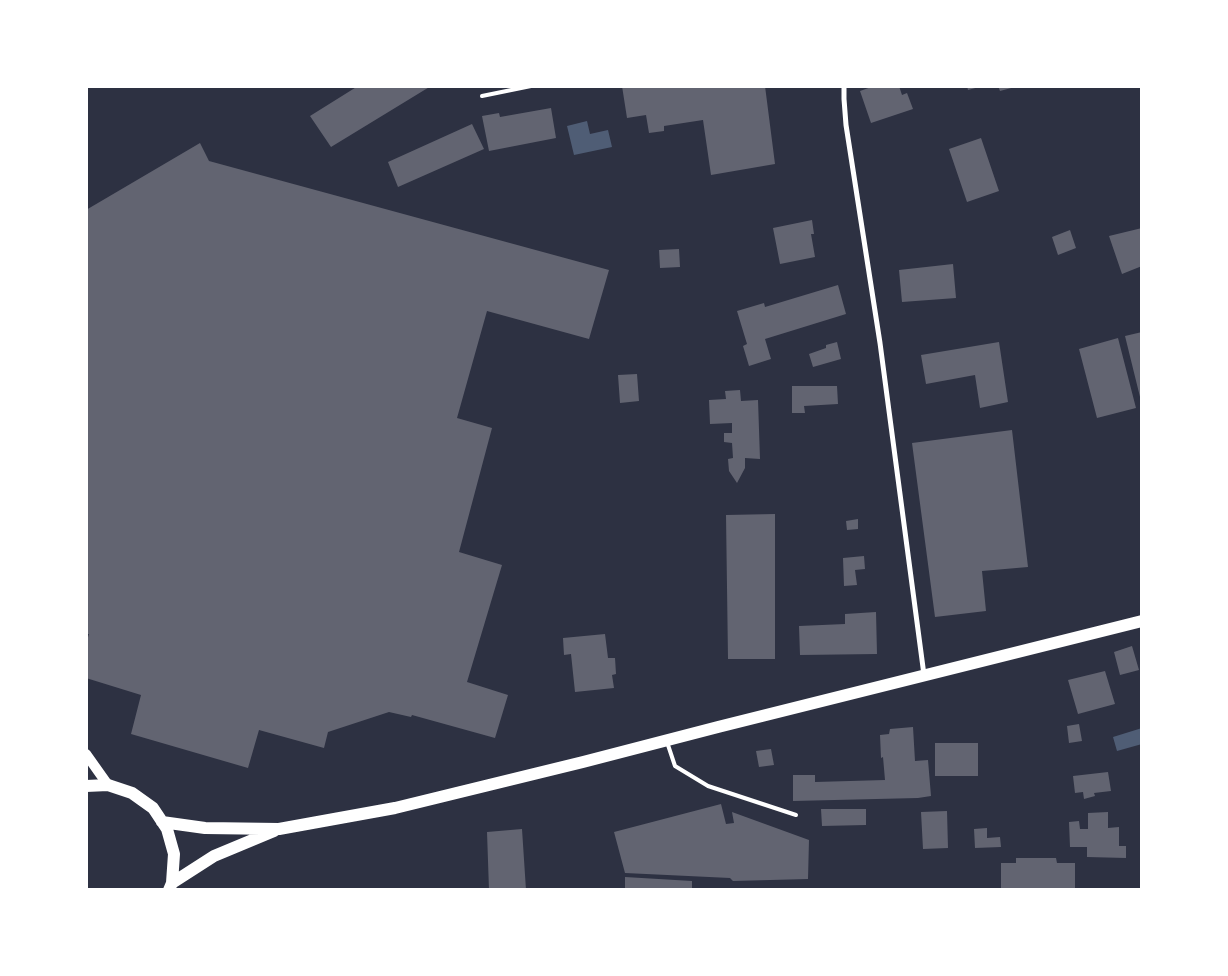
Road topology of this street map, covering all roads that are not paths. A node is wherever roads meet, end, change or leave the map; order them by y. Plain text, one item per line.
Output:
1 (531, 86) edge
2 (844, 86) edge
3 (482, 96) dead end
4 (1142, 621) edge
5 (924, 675) junction
6 (667, 740) junction
7 (86, 754) edge
8 (108, 785) junction
9 (86, 786) edge
10 (796, 815) dead end
11 (162, 822) junction
12 (279, 828) junction
13 (170, 886) edge

1 - 3 lane
2 - 5 street
4 - 5 main road
5 - 6 main road
6 - 10 lane
6 - 12 main road
7 - 8 main road
8 - 9 main road
8 - 11 main road
11 - 12 main road
11 - 13 main road
12 - 13 main road

